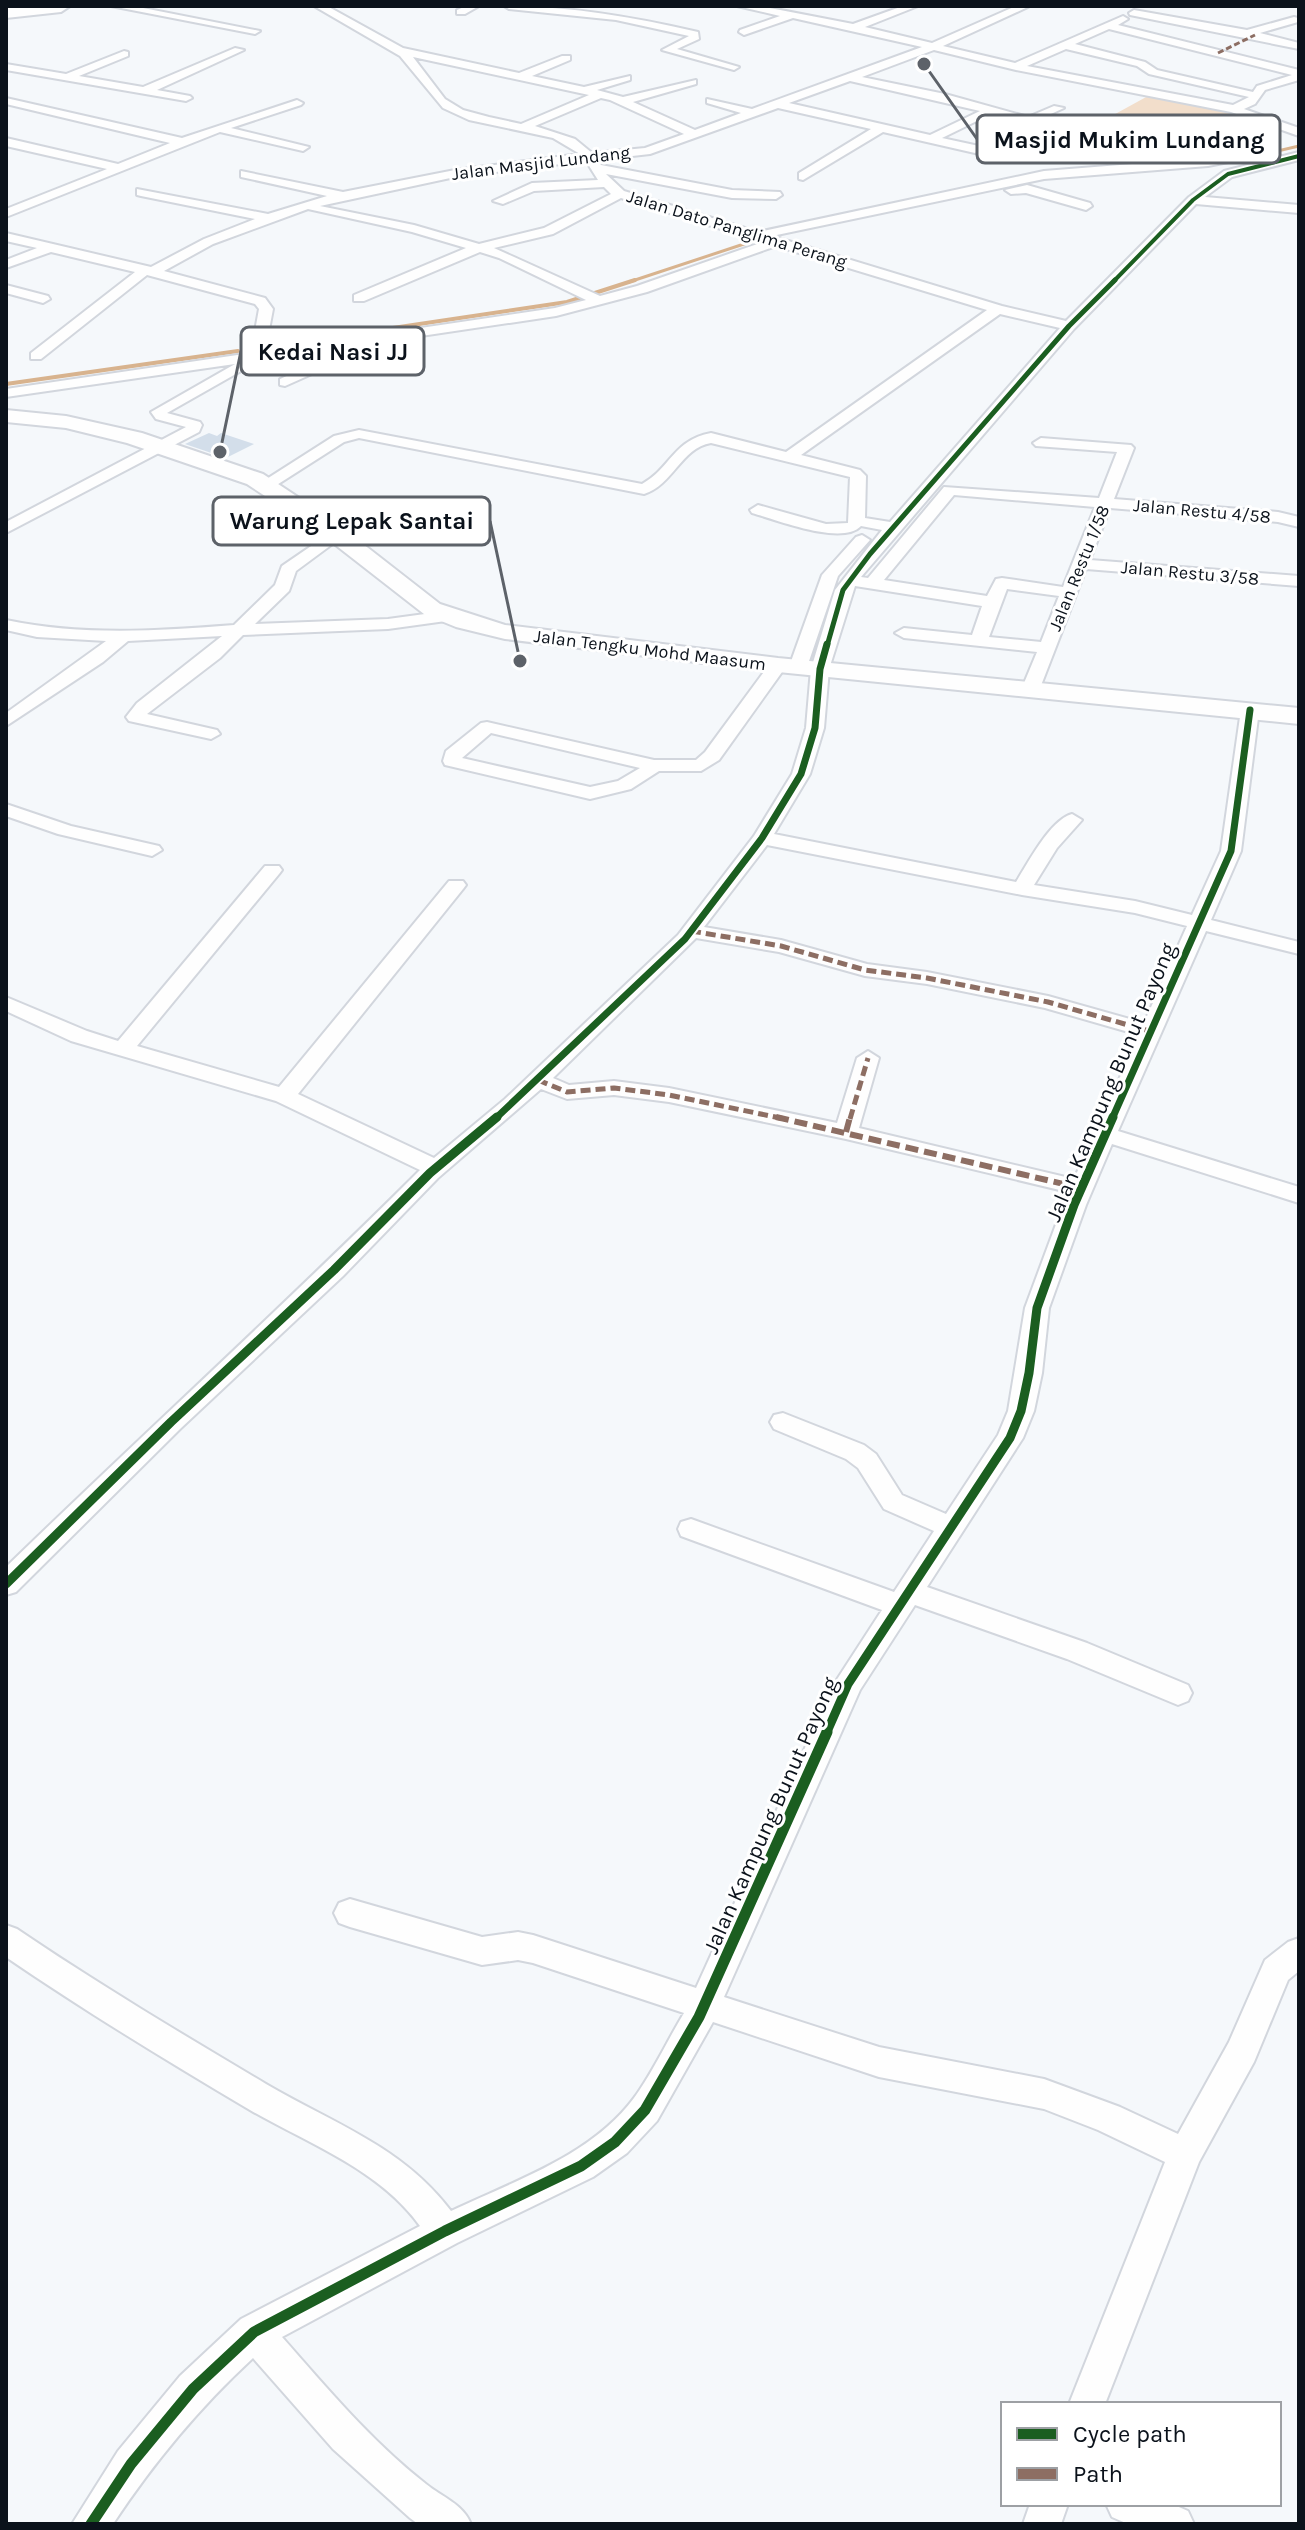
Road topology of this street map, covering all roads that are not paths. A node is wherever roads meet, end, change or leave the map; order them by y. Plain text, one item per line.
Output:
1 (61, 6) edge
2 (116, 6) edge
3 (338, 6) edge
4 (474, 6) edge
5 (509, 6) edge
6 (742, 6) edge
7 (913, 6) edge
8 (1001, 6) edge
9 (1147, 6) edge
10 (322, 7) edge
11 (11, 8) edge
12 (1021, 8) edge
13 (461, 12) dead end
14 (1134, 13) junction
15 (793, 14) junction
16 (1294, 20) dead end
17 (1109, 26) junction
18 (854, 27) junction
19 (255, 31) dead end
20 (744, 32) dead end
21 (1251, 34) junction
22 (1065, 45) junction
23 (1299, 46) edge
24 (930, 48) junction
25 (239, 50) dead end
26 (400, 50) junction
27 (1218, 53) junction
28 (124, 54) dead end
29 (566, 58) dead end
30 (1160, 61) dead end
31 (6, 67) edge
32 (734, 67) dead end
33 (1016, 67) junction
34 (1148, 67) junction
35 (1299, 74) edge
36 (68, 77) junction
37 (520, 77) junction
38 (849, 77) junction
39 (626, 78) dead end
40 (692, 82) dead end
41 (107, 83) junction
42 (41, 87) dead end
43 (146, 90) junction
44 (587, 90) junction
45 (80, 93) dead end
46 (601, 94) junction
47 (1257, 96) junction
48 (66, 97) dead end
49 (186, 98) dead end
50 (626, 100) junction
51 (6, 101) edge
52 (711, 101) dead end
53 (297, 103) dead end
54 (777, 104) junction
55 (39, 107) junction
56 (1058, 108) dead end
57 (992, 109) junction
58 (1234, 109) junction
59 (752, 113) junction
60 (523, 127) junction
61 (217, 128) junction
62 (881, 128) junction
63 (1299, 132) edge
64 (694, 134) junction
65 (931, 139) junction
66 (6, 142) edge
67 (182, 142) junction
68 (1299, 142) edge
69 (303, 147) dead end
70 (975, 149) dead end
71 (1299, 156) edge
72 (592, 162) junction
73 (122, 169) junction
74 (245, 174) dead end
75 (803, 176) dead end
76 (605, 183) junction
77 (141, 192) dead end
78 (620, 194) junction
79 (17, 195) dead end
80 (776, 195) dead end
81 (344, 196) junction
82 (1193, 200) junction
83 (40, 201) junction
84 (499, 201) dead end
85 (1086, 206) dead end
86 (303, 207) junction
87 (1299, 209) edge
88 (6, 213) edge
89 (266, 217) junction
90 (760, 235) junction
91 (6, 237) edge
92 (782, 242) junction
93 (49, 248) junction
94 (478, 248) junction
95 (6, 264) edge
96 (149, 271) junction
97 (6, 289) edge
98 (359, 298) dead end
99 (593, 298) junction
100 (43, 299) dead end
101 (998, 309) junction
102 (1069, 326) junction
103 (374, 340) junction
104 (308, 349) junction
105 (36, 356) dead end
106 (257, 357) junction
107 (325, 365) junction
108 (285, 382) dead end
109 (6, 393) edge
110 (6, 416) edge
111 (1041, 443) dead end
112 (164, 446) junction
113 (790, 456) junction
114 (945, 483) junction
115 (267, 485) junction
116 (1105, 502) junction
117 (758, 510) dead end
118 (857, 521) junction
119 (1299, 522) edge
120 (885, 526) junction
121 (6, 528) edge
122 (336, 534) junction
123 (1080, 564) junction
124 (849, 580) junction
125 (1299, 581) edge
126 (873, 583) junction
127 (1069, 593) junction
128 (992, 602) junction
129 (447, 616) junction
130 (6, 625) edge
131 (240, 629) junction
132 (904, 633) dead end
133 (126, 634) junction
134 (979, 641) junction
135 (1047, 648) junction
136 (799, 667) junction
137 (1031, 688) junction
138 (1250, 710) junction
139 (1299, 716) edge
140 (6, 721) edge
141 (211, 734) dead end
142 (654, 766) junction
143 (6, 810) edge
144 (1072, 820) dead end
145 (762, 838) junction
146 (152, 850) dead end
147 (272, 870) dead end
148 (456, 885) dead end
149 (1022, 889) junction
150 (1199, 923) junction
151 (691, 931) junction
152 (1299, 948) edge
153 (6, 1003) edge
154 (1149, 1031) junction
155 (122, 1050) junction
156 (868, 1058) dead end
157 (538, 1080) junction
158 (284, 1096) junction
159 (846, 1132) junction
160 (1104, 1134) junction
161 (436, 1168) junction
162 (1081, 1188) junction
163 (1299, 1195) edge
164 (783, 1422) dead end
165 (953, 1528) junction
166 (691, 1529) dead end
167 (6, 1584) edge
168 (905, 1599) junction
169 (1178, 1693) dead end
170 (350, 1913) dead end
171 (6, 1939) edge
172 (1299, 1952) edge
173 (704, 2005) junction
174 (1185, 2154) junction
175 (445, 2231) junction
176 (254, 2332) junction
177 (1088, 2402) edge
178 (1130, 2506) edge
179 (91, 2524) edge
180 (452, 2524) edge
181 (1175, 2524) edge

1 - 11 highway
2 - 19 street
3 - 10 street
4 - 13 street
5 - 32 street
6 - 15 street
7 - 18 street
8 - 12 street
9 - 14 street
10 - 26 street, Jalan Dato Panglima Perang
12 - 24 street, Jalan Masjid Lundang
14 - 17 street
14 - 21 street
15 - 18 street
15 - 20 street
16 - 21 street
17 - 22 street
17 - 27 street
18 - 24 street
21 - 23 street
21 - 27 street
22 - 33 street
22 - 34 street
24 - 33 street
24 - 38 street, Jalan Masjid Lundang
25 - 43 street
26 - 37 street
26 - 60 street, Jalan Dato Panglima Perang
27 - 35 street
28 - 36 street
29 - 37 street
30 - 34 street
31 - 36 street
33 - 58 street
34 - 47 street
35 - 47 street
36 - 41 street
36 - 42 street
37 - 44 street
38 - 54 street, Jalan Masjid Lundang
38 - 57 street
39 - 44 street
40 - 50 street
41 - 43 street
41 - 45 street
43 - 49 street
44 - 46 street
46 - 50 street
46 - 60 street
47 - 58 street
48 - 55 street
50 - 64 street
51 - 55 street
52 - 59 street
53 - 61 street
54 - 59 street, Jalan Masjid Lundang
54 - 62 street
55 - 67 street
56 - 57 street
57 - 65 street
58 - 63 street
59 - 64 street, Jalan Masjid Lundang
60 - 72 street, Jalan Dato Panglima Perang
61 - 67 street
61 - 69 street
62 - 65 street
62 - 75 street
64 - 72 street, Jalan Masjid Lundang
65 - 70 street
66 - 73 street
67 - 73 street
68 - 90 street
71 - 82 street
72 - 76 street, Jalan Dato Panglima Perang
72 - 80 street
72 - 81 street, Jalan Masjid Lundang
73 - 83 street
74 - 81 street
76 - 78 street, Jalan Dato Panglima Perang
76 - 84 street
77 - 89 street
78 - 90 street, Jalan Dato Panglima Perang
78 - 94 street
79 - 83 street
81 - 86 street, Jalan Masjid Lundang
82 - 87 street
82 - 102 street
83 - 88 street
85 - 92 street
86 - 89 street, Jalan Masjid Lundang
86 - 94 street
89 - 96 street, Jalan Masjid Lundang
90 - 92 street, Jalan Dato Panglima Perang
91 - 93 street
92 - 99 street
92 - 101 street, Jalan Dato Panglima Perang
93 - 95 street
93 - 96 street
94 - 98 street
94 - 99 street
96 - 105 street, Jalan Masjid Lundang
96 - 106 street
97 - 100 street
99 - 103 street
101 - 102 street, Jalan Dato Panglima Perang
101 - 113 street
102 - 114 street
103 - 104 street
103 - 107 street
104 - 106 street
104 - 107 street
106 - 109 street
106 - 112 street
107 - 108 street
110 - 112 main road, Jalan Tengku Mohd Maasum
111 - 116 street, Jalan Restu 1/58
112 - 115 main road, Jalan Tengku Mohd Maasum
112 - 121 street
113 - 115 street
113 - 118 street
114 - 116 street, Jalan Restu 4/58
114 - 120 street
114 - 126 street
115 - 122 main road, Jalan Tengku Mohd Maasum
116 - 119 street, Jalan Restu 4/58
116 - 123 street, Jalan Restu 1/58
117 - 118 street
118 - 120 street
120 - 124 street
120 - 136 street
122 - 129 main road, Jalan Tengku Mohd Maasum
122 - 131 street
123 - 125 street, Jalan Restu 3/58
123 - 127 street, Jalan Restu 1/58
124 - 126 street
124 - 136 street
126 - 128 street
127 - 128 street
127 - 135 street, Jalan Restu 1/58
128 - 134 street
129 - 131 street
129 - 136 main road, Jalan Tengku Mohd Maasum
130 - 133 street
131 - 133 street
131 - 141 street
132 - 134 street
133 - 140 street
134 - 135 street
135 - 137 street, Jalan Restu 1/58
136 - 137 main road, Jalan Tengku Mohd Maasum
136 - 142 street
136 - 145 street
137 - 138 main road, Jalan Tengku Mohd Maasum
138 - 139 main road, Jalan Tengku Mohd Maasum
138 - 150 street, Jalan Kampung Bunut Payong
142 - 142 street
143 - 146 street
144 - 149 street
145 - 149 street
145 - 151 street
147 - 155 street
148 - 158 street
149 - 150 street
150 - 152 street
150 - 154 street, Jalan Kampung Bunut Payong
151 - 154 street
151 - 157 street
153 - 155 street
154 - 160 street, Jalan Kampung Bunut Payong
155 - 158 street
156 - 159 street
157 - 159 street
157 - 161 street
158 - 161 street
159 - 162 street
160 - 162 street, Jalan Kampung Bunut Payong
160 - 163 street
161 - 167 street
162 - 165 street, Jalan Kampung Bunut Payong
164 - 165 street
165 - 168 street, Jalan Kampung Bunut Payong
166 - 168 street
168 - 169 street
168 - 173 street, Jalan Kampung Bunut Payong
170 - 173 street
171 - 175 street
172 - 174 street
173 - 174 street
173 - 175 street, Jalan Kampung Bunut Payong
174 - 177 street
175 - 176 street, Jalan Kampung Bunut Payong
176 - 179 street, Jalan Kampung Bunut Payong
176 - 180 street
178 - 181 street

